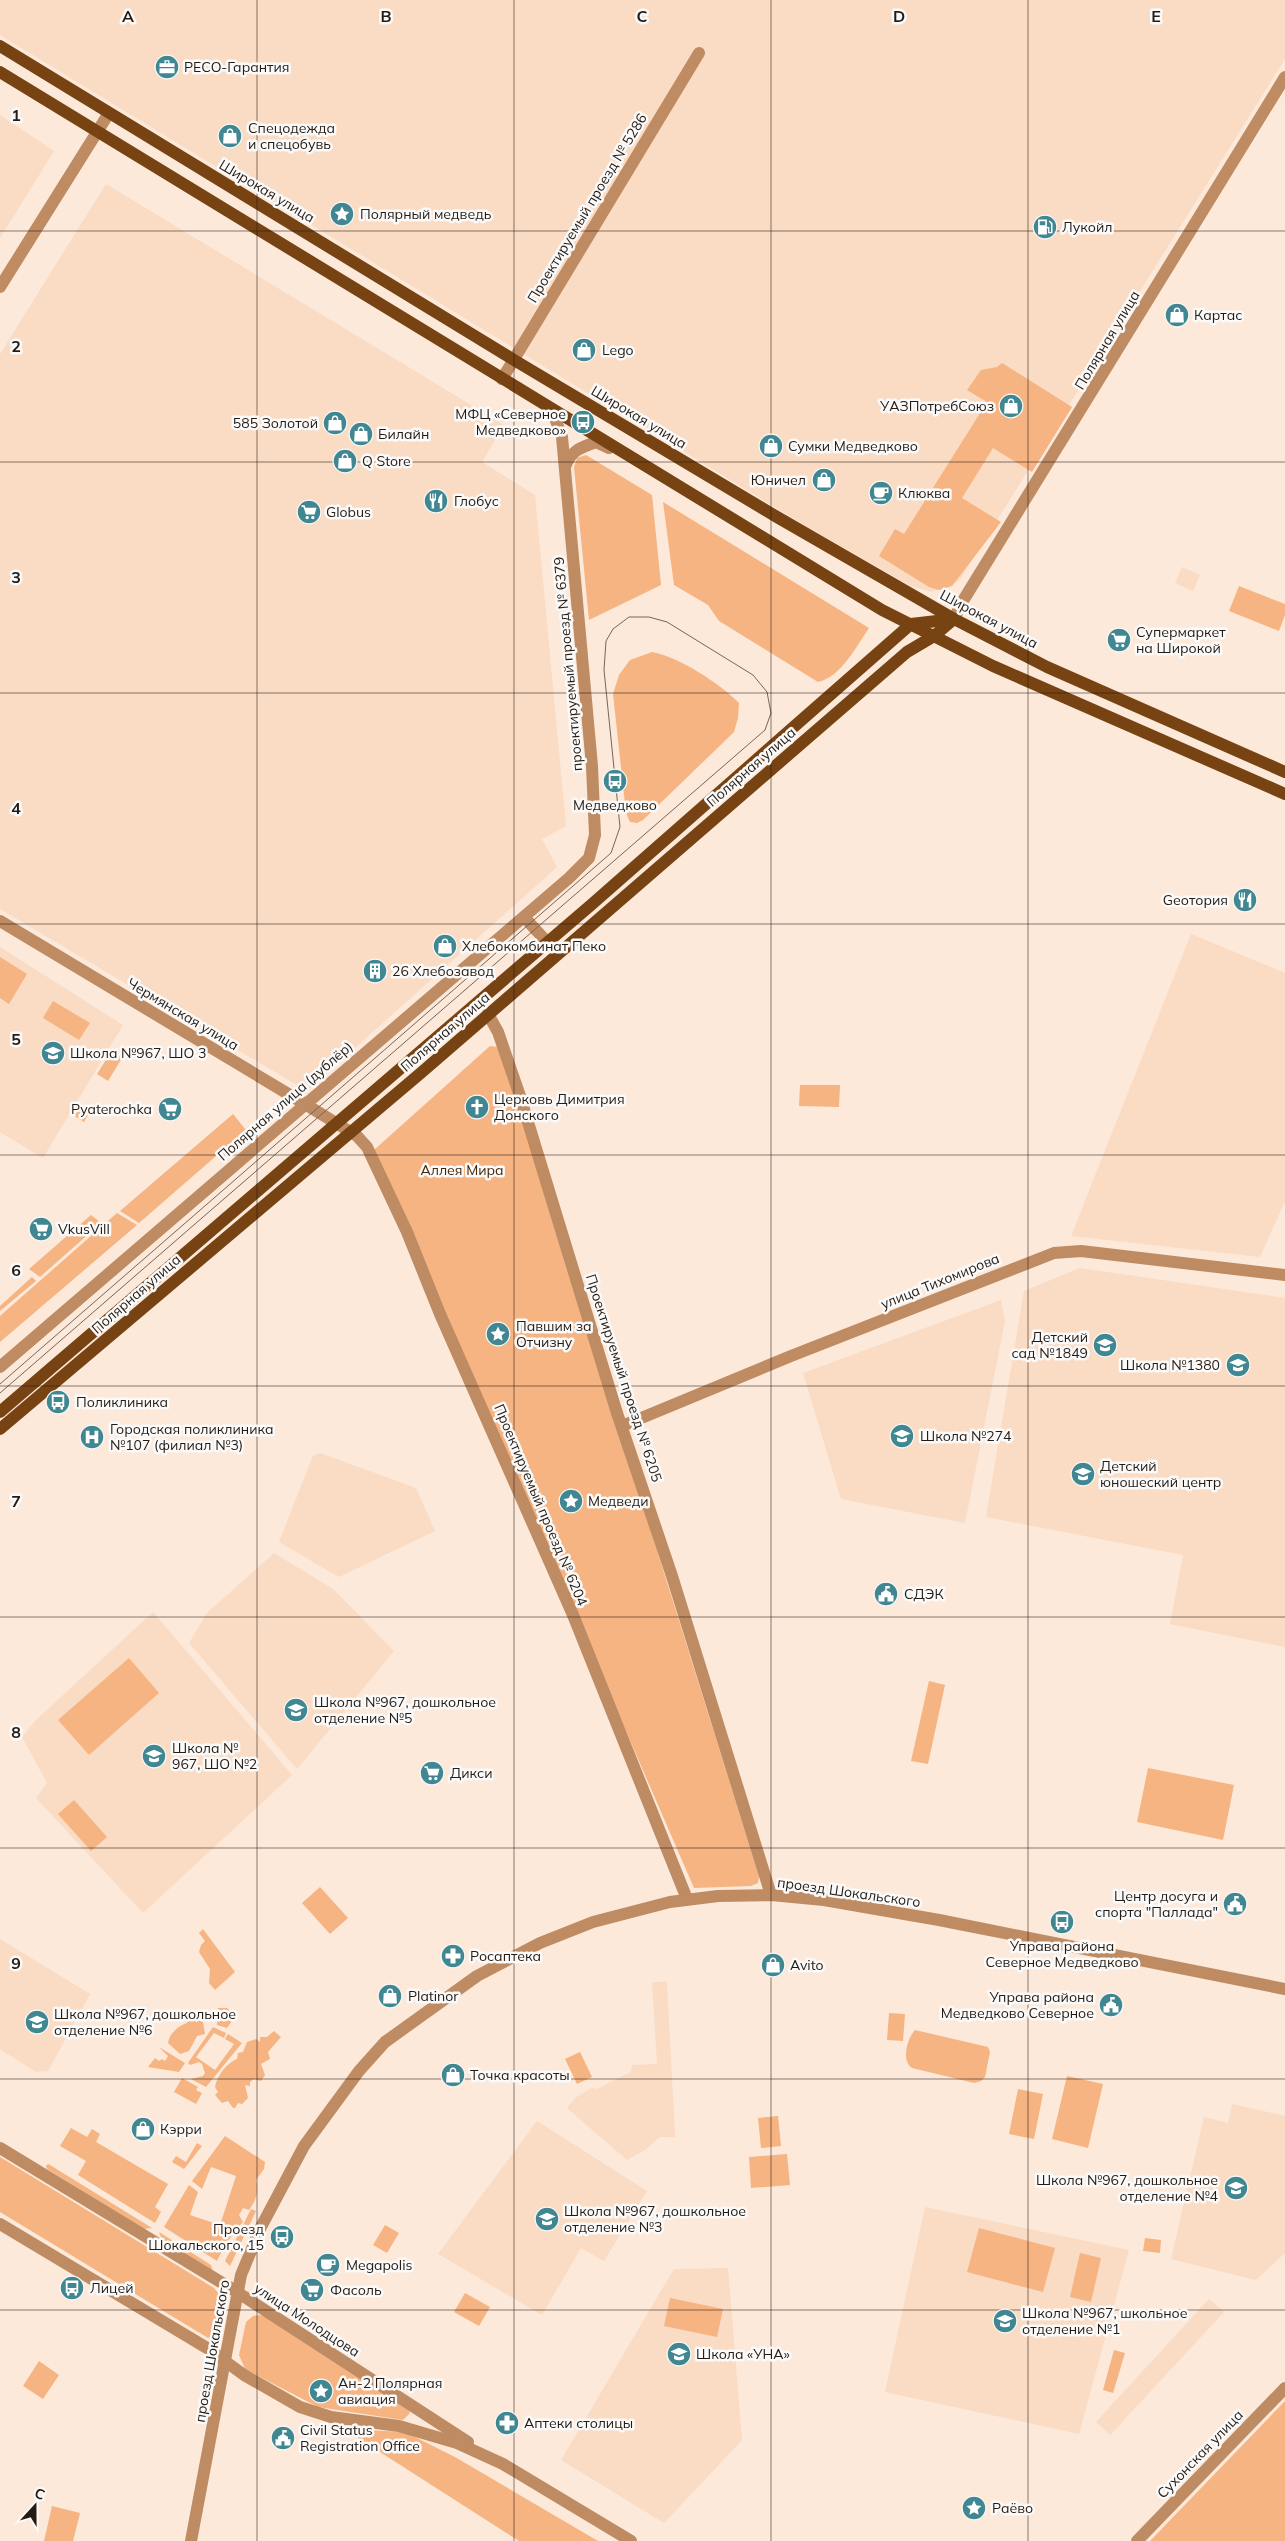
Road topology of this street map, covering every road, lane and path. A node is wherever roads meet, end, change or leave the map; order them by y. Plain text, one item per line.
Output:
1 (0, 46) edge
2 (699, 53) dead end
3 (0, 72) edge
4 (46, 75) junction
5 (1285, 77) edge
6 (38, 96) junction
7 (109, 113) junction
8 (96, 133) junction
9 (0, 287) edge
10 (514, 360) junction
11 (502, 379) junction
12 (552, 410) junction
13 (624, 454) junction
14 (565, 468) junction
15 (954, 618) junction
16 (911, 624) junction
17 (934, 636) junction
18 (1285, 772) edge
19 (1285, 794) edge
20 (589, 858) joint
21 (524, 917) junction
22 (0, 921) edge
23 (547, 942) junction
24 (488, 1014) junction
25 (305, 1104) junction
26 (335, 1123) junction
27 (351, 1132) junction
28 (1285, 1275) edge
29 (0, 1367) edge
30 (0, 1412) edge
31 (622, 1426) junction
32 (0, 1429) edge
33 (771, 1895) junction
34 (687, 1899) junction
35 (1285, 1990) edge
36 (0, 2148) edge
37 (0, 2224) edge
38 (237, 2292) junction
39 (224, 2360) junction
40 (1285, 2388) edge
41 (411, 2405) junction
42 (399, 2426) junction
43 (494, 2459) junction
44 (191, 2541) edge
45 (631, 2541) edge
46 (1137, 2541) edge

1 - 4 main road, Широкая улица
2 - 10 street, Проектируемый проезд № 5286
3 - 6 main road
4 - 6 main road
4 - 7 main road, Широкая улица
5 - 15 street, Полярная улица
6 - 8 main road
7 - 8 street
7 - 10 main road, Широкая улица
8 - 9 street
8 - 11 main road
10 - 11 street, Проектируемый проезд № 5286
10 - 15 main road, Широкая улица
11 - 12 main road
12 - 13 main road
12 - 14 street, проектируемый проезд № 6379
13 - 14 street
13 - 16 main road
14 - 20 street, проектируемый проезд № 6379
15 - 16 main road
15 - 17 main road, Полярная улица
15 - 18 main road, Широкая улица
16 - 17 main road
16 - 23 main road, Полярная улица
17 - 19 main road
17 - 24 main road, Полярная улица
20 - 21 street, Полярная улица (дублёр)
21 - 23 street
21 - 25 street, Полярная улица (дублёр)
22 - 25 street, Чермянская улица
23 - 26 main road, Полярная улица
24 - 27 main road, Полярная улица
24 - 31 street, Проектируемый проезд № 6205
25 - 26 street, Чермянская улица
25 - 29 street, Полярная улица (дублёр)
26 - 27 street, Чермянская улица
26 - 30 main road, Полярная улица
27 - 32 main road, Полярная улица
27 - 34 street, Проектируемый проезд № 6204
28 - 31 street, улица Тихомирова
31 - 33 street, Проектируемый проезд № 6205
33 - 34 street, проезд Шокальского
33 - 35 street, проезд Шокальского
34 - 38 street, проезд Шокальского
36 - 38 street, улица Молодцова
37 - 39 street, улица Молодцова
38 - 39 street, проезд Шокальского
38 - 41 street, улица Молодцова
39 - 42 street, улица Молодцова
39 - 44 street, проезд Шокальского
40 - 46 street, Сухонская улица
41 - 42 street
41 - 43 street, улица Молодцова
42 - 43 street, улица Молодцова
43 - 45 street, улица Молодцова

